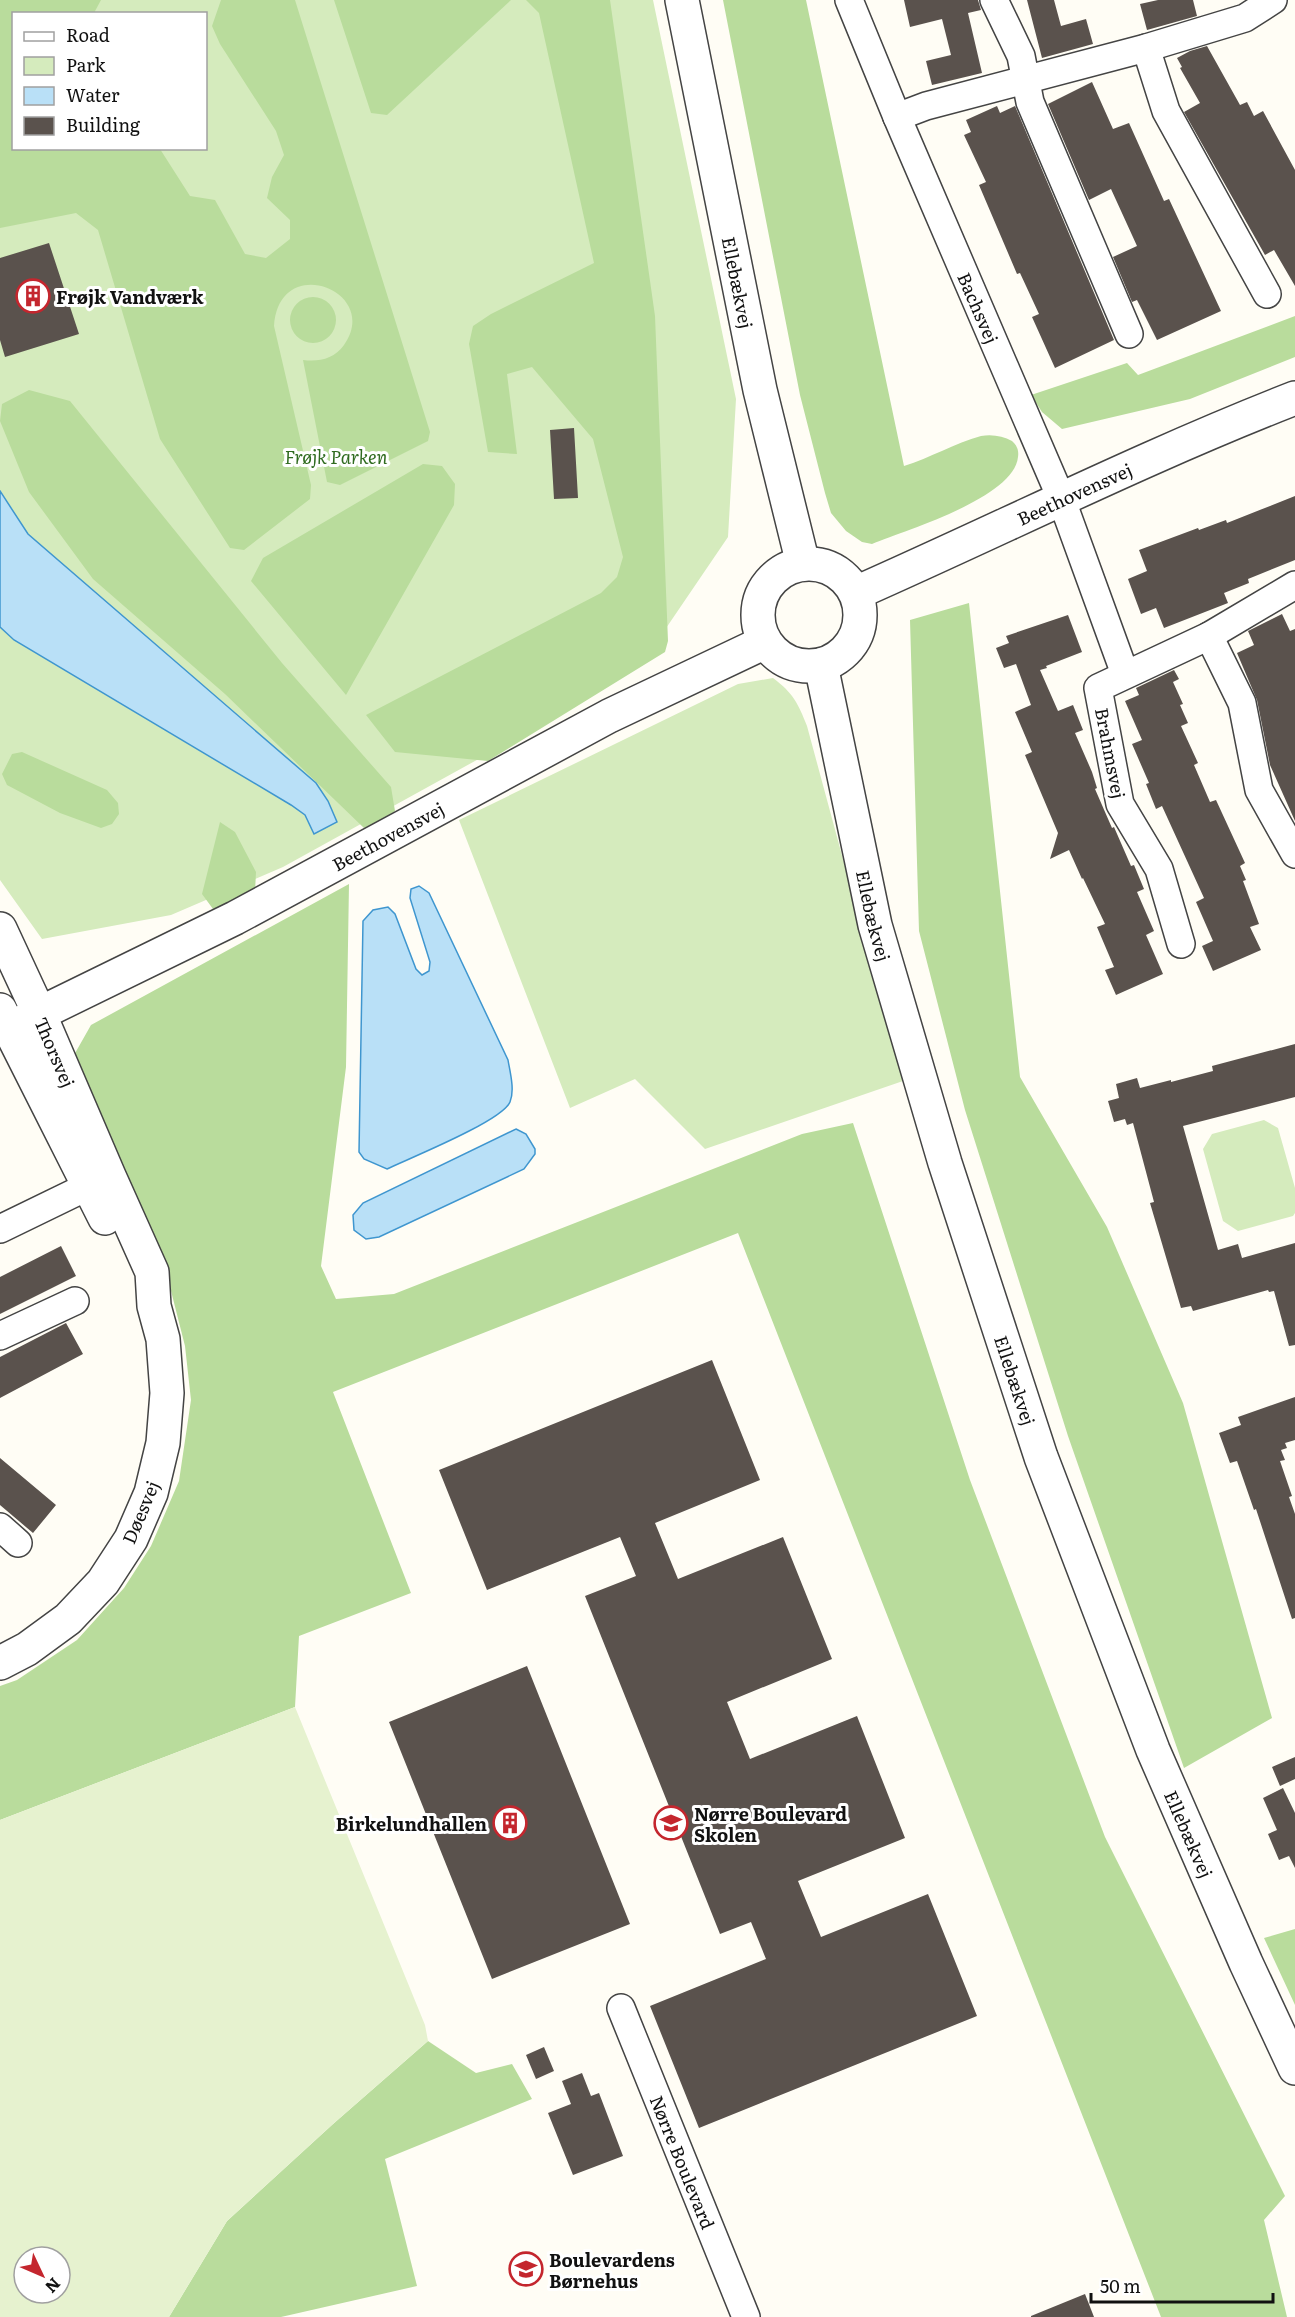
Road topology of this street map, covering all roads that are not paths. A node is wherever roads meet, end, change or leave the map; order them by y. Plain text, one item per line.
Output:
1 (682, 0) edge
2 (849, 0) edge
3 (994, 0) edge
4 (1273, 0) edge
5 (1241, 9) edge
6 (1146, 48) junction
7 (1027, 79) junction
8 (897, 117) junction
9 (1267, 294) dead end
10 (1128, 334) dead end
11 (1295, 398) edge
12 (1062, 498) junction
13 (804, 564) junction
14 (1295, 585) edge
15 (856, 593) junction
16 (1209, 636) junction
17 (765, 642) junction
18 (820, 665) junction
19 (1125, 674) junction
20 (1295, 854) edge
21 (0, 929) edge
22 (1180, 944) dead end
23 (39, 1013) junction
24 (5, 1018) edge
25 (98, 1181) junction
26 (0, 1229) edge
27 (75, 1300) dead end
28 (0, 1336) edge
29 (0, 1663) edge
30 (621, 2008) dead end
31 (1295, 2068) edge
32 (746, 2317) edge

1 - 13 street, Ellebækvej
2 - 8 street, Bachsvej
3 - 7 street
4 - 5 street
5 - 6 street
6 - 7 street
6 - 9 street
7 - 8 street
7 - 10 street
8 - 12 street, Bachsvej
11 - 12 street, Beethovensvej
12 - 15 street, Beethovensvej
12 - 19 street
13 - 15 street
13 - 17 street
14 - 16 street, Brahmsvej
15 - 18 street
16 - 19 street, Brahmsvej
16 - 20 street
17 - 18 street
17 - 23 street, Beethovensvej
18 - 31 street, Ellebækvej
19 - 22 street, Brahmsvej
21 - 23 street, Thorsvej
23 - 24 street, Beethovensvej
23 - 25 street, Thorsvej
24 - 25 street, Thorsvej
25 - 26 street
25 - 29 street, Døesvej
27 - 28 street
30 - 32 street, Nørre Boulevard

